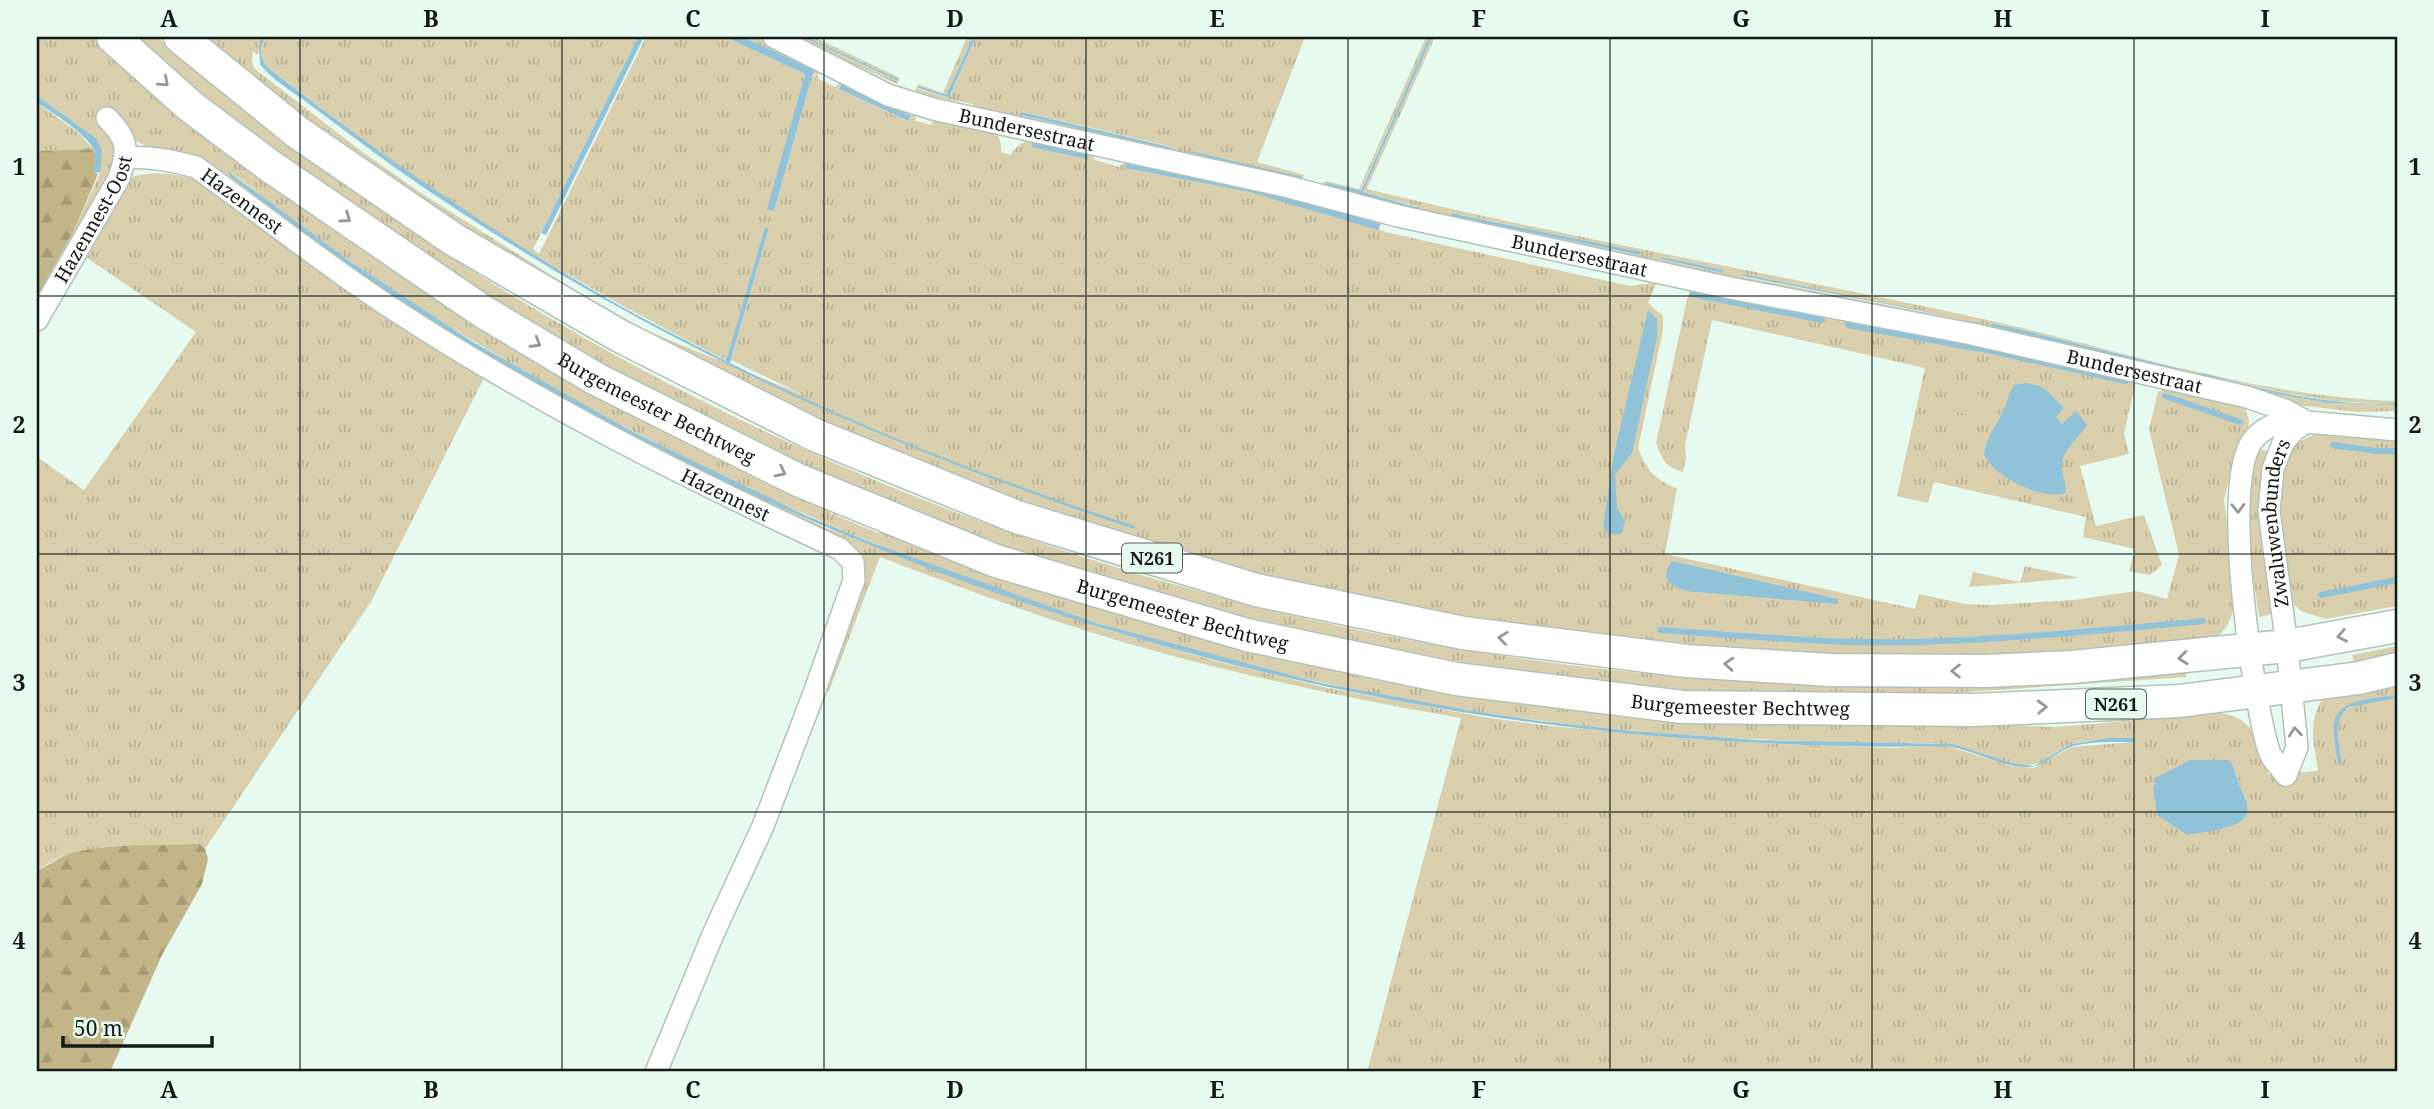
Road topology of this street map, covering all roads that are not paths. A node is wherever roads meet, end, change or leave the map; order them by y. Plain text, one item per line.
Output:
1 (113, 37) edge
2 (180, 37) edge
3 (774, 37) edge
4 (107, 118) dead end
5 (126, 158) junction
6 (37, 320) edge
7 (2308, 422) junction
8 (2397, 430) edge
9 (2397, 626) edge
10 (2287, 646) junction
11 (2251, 649) junction
12 (2397, 669) edge
13 (2292, 687) junction
14 (2258, 692) junction
15 (656, 1072) edge

1 -> 14 main road, Burgemeester Bechtweg / N261
11 -> 2 main road, Burgemeester Bechtweg / N261
3 - 7 street, Bundersestraat
4 - 5 street, Hazennest-Oost
5 - 6 street, Hazennest-Oost
5 - 15 street, Hazennest
7 - 8 street, Bundersestraat
7 - 10 street, Zwaluwenbunders
7 -> 11 street, Zwaluwenbunders
9 -> 10 main road, Burgemeester Bechtweg / N261
10 - 11 main road, Burgemeester Bechtweg / N261
10 - 13 street, Zwaluwenbunders
11 - 14 street, Zwaluwenbunders
12 - 13 main road, Burgemeester Bechtweg / N261
13 - 14 main road, Burgemeester Bechtweg / N261
14 -> 13 street, Zwaluwenbunders

